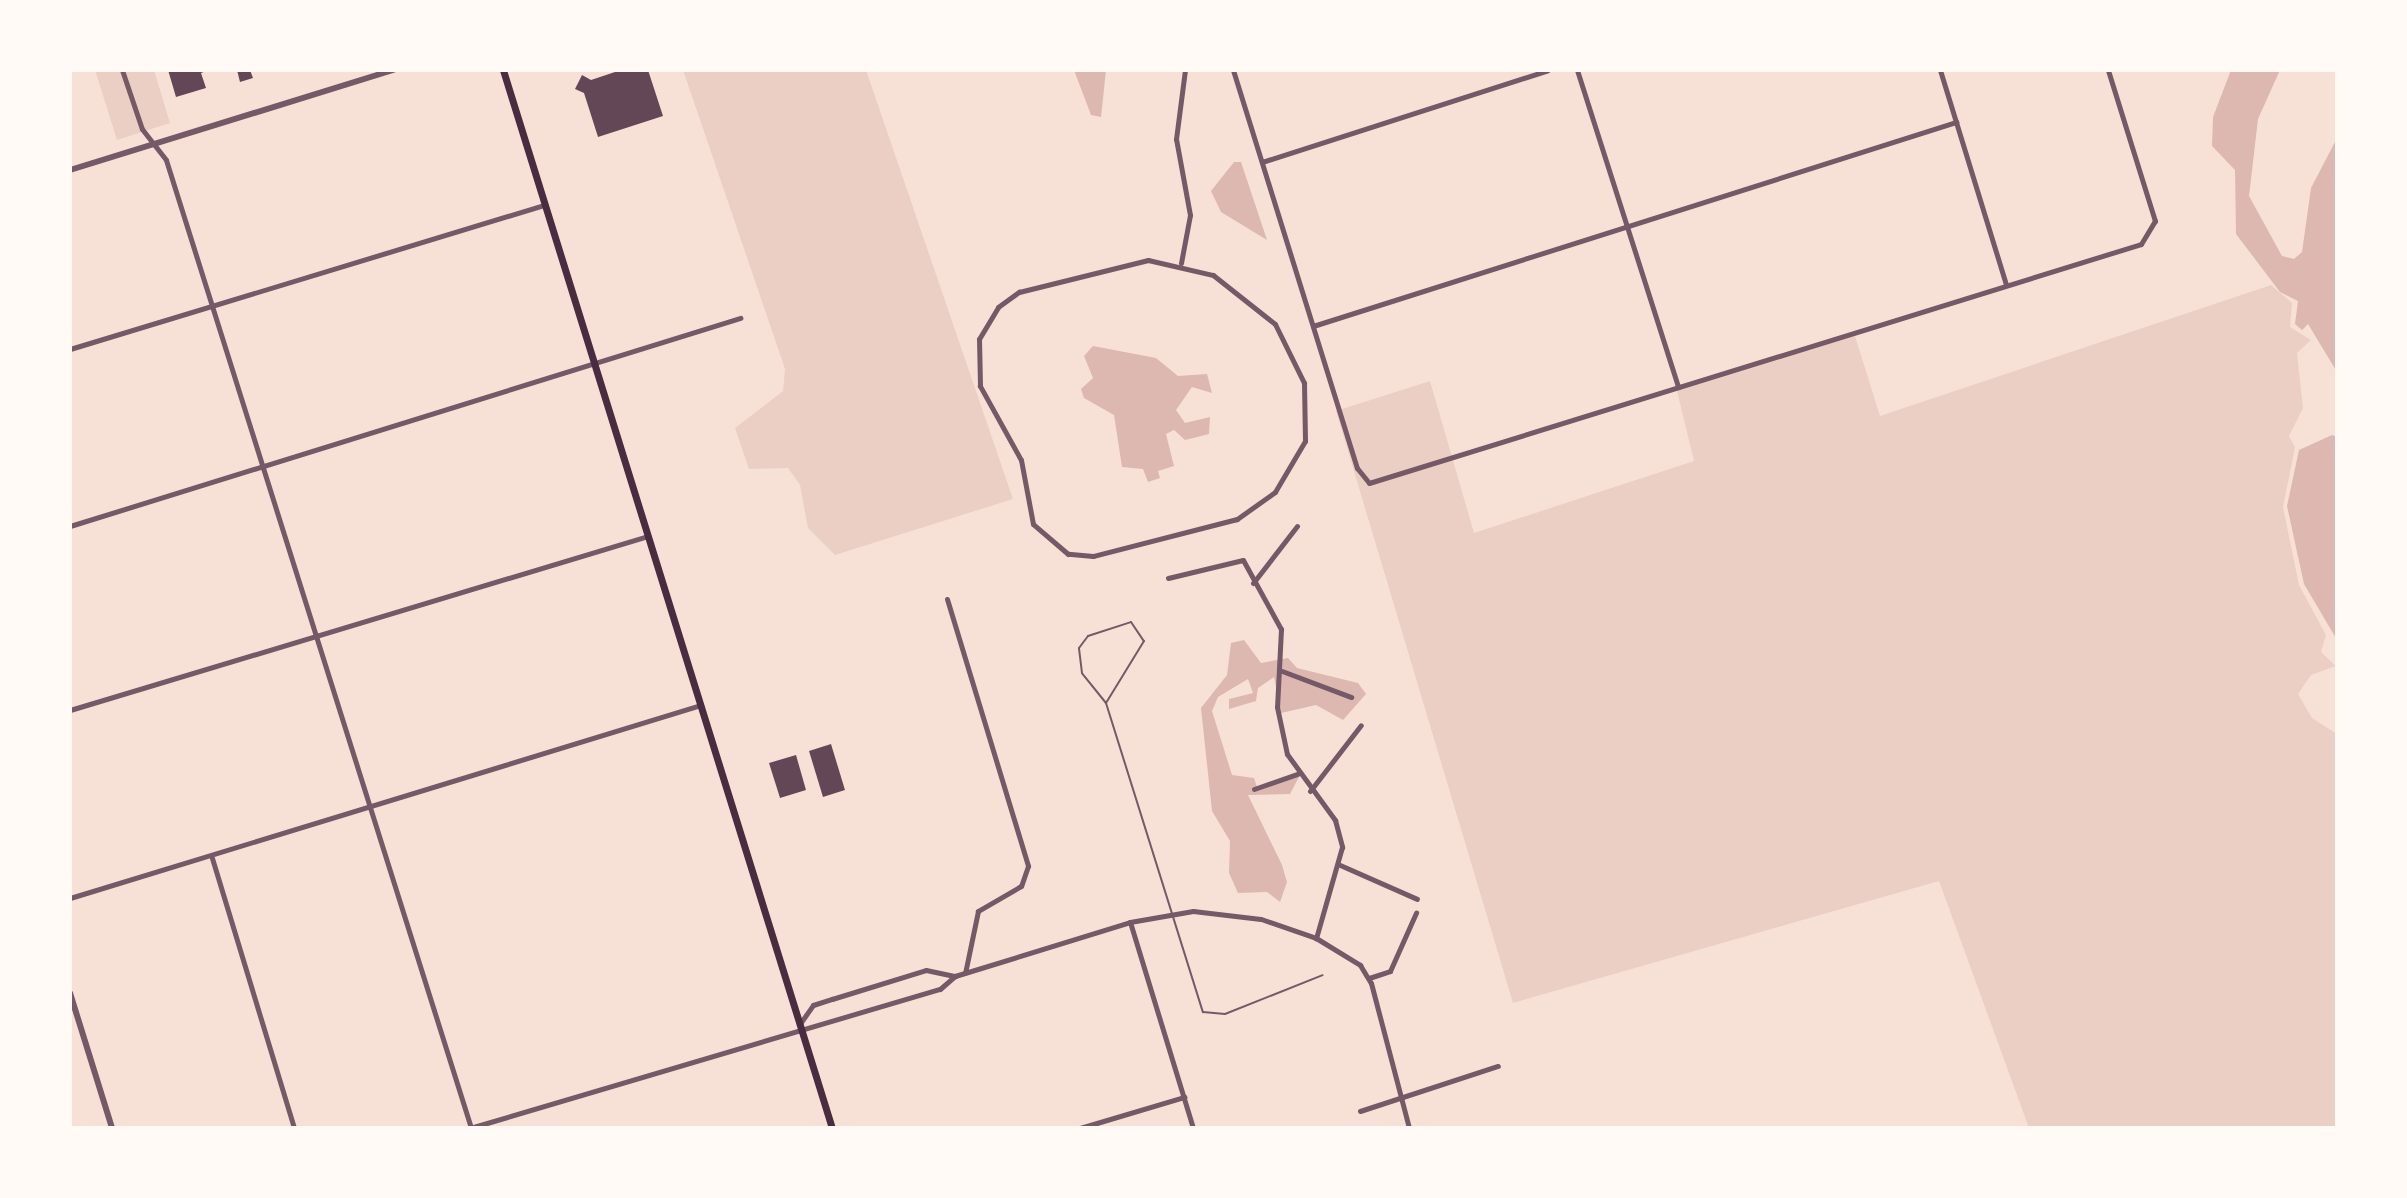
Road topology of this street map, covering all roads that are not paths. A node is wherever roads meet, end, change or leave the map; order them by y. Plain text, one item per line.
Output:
1 (122, 70) edge
2 (503, 70) edge
3 (1185, 70) edge
4 (1233, 70) edge
5 (1548, 70) edge
6 (1577, 70) edge
7 (1940, 70) edge
8 (2108, 70) edge
9 (389, 71) edge
10 (1956, 122) junction
11 (154, 143) junction
12 (1262, 162) junction
13 (70, 170) edge
14 (544, 205) junction
15 (1628, 228) junction
16 (1181, 263) junction
17 (2006, 285) junction
18 (213, 305) junction
19 (740, 318) dead end
20 (1313, 326) junction
21 (70, 349) edge
22 (596, 369) junction
23 (1678, 387) junction
24 (263, 467) junction
25 (70, 526) edge
26 (1297, 526) dead end
27 (649, 535) junction
28 (1168, 578) dead end
29 (1253, 583) junction
30 (947, 599) dead end
31 (317, 634) junction
32 (1282, 671) junction
33 (1351, 697) dead end
34 (1106, 703) junction
35 (702, 704) junction
36 (70, 710) edge
37 (1361, 725) dead end
38 (1297, 774) junction
39 (1254, 789) dead end
40 (1310, 791) junction
41 (371, 808) junction
42 (212, 858) junction
43 (1340, 865) junction
44 (70, 898) edge
45 (1417, 899) dead end
46 (1167, 913) junction
47 (1416, 913) dead end
48 (1130, 922) junction
49 (1316, 938) junction
50 (965, 973) junction
51 (1323, 975) dead end
52 (955, 976) junction
53 (1369, 978) junction
54 (70, 993) edge
55 (798, 1026) junction
56 (1498, 1066) dead end
57 (1184, 1097) junction
58 (1400, 1098) junction
59 (1360, 1111) dead end
60 (112, 1128) edge
61 (294, 1128) edge
62 (470, 1128) edge
63 (832, 1128) edge
64 (1080, 1128) edge
65 (1193, 1128) edge
66 (1409, 1128) edge

1 - 11 street
2 - 14 main road
3 - 16 street
4 - 12 street
5 - 12 street
6 - 15 street
7 - 10 street
8 - 17 street
9 - 11 street
10 - 15 street
10 - 17 street
11 - 13 street
11 - 18 street
12 - 20 street
14 - 18 street
14 - 22 main road
15 - 20 street
15 - 23 street
16 - 16 street
17 - 23 street
18 - 21 street
18 - 24 street
19 - 22 street
20 - 23 street
22 - 24 street
22 - 27 main road
24 - 25 street
24 - 31 street
26 - 29 street
27 - 31 street
27 - 35 main road
28 - 29 street
29 - 32 street
30 - 50 street
31 - 36 street
31 - 41 street
32 - 33 street
32 - 38 street
34 - 34 lane
34 - 46 lane
35 - 41 street
35 - 55 main road
37 - 40 street
38 - 39 street
38 - 40 street
40 - 43 street
41 - 42 street
41 - 62 street
42 - 44 street
42 - 61 street
43 - 45 street
43 - 49 street
46 - 48 street
46 - 49 street
46 - 51 lane
47 - 53 street
48 - 50 street
48 - 57 street
49 - 53 street
50 - 52 street
52 - 55 street
52 - 55 street
53 - 58 street
54 - 60 street
55 - 62 street
55 - 63 main road
56 - 58 street
57 - 64 street
57 - 65 street
58 - 59 street
58 - 66 street

